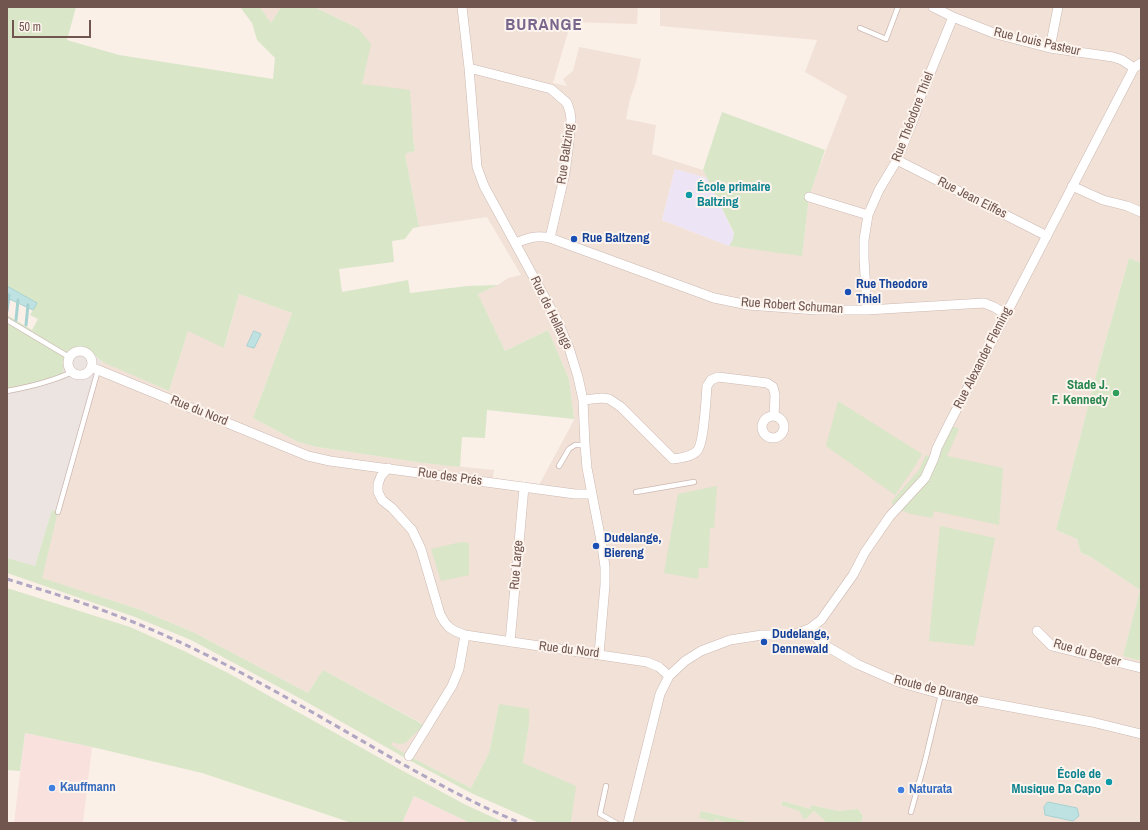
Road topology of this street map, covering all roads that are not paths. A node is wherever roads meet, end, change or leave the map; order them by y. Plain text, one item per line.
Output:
1 (462, 7) edge
2 (898, 7) edge
3 (933, 7) edge
4 (1058, 7) edge
5 (953, 17) junction
6 (860, 28) dead end
7 (1050, 48) junction
8 (1138, 66) edge
9 (469, 68) junction
10 (898, 160) junction
11 (1072, 186) junction
12 (809, 197) dead end
13 (1141, 212) edge
14 (868, 214) junction
15 (1047, 236) junction
16 (550, 238) junction
17 (515, 244) junction
18 (867, 310) junction
19 (1006, 314) junction
20 (7, 320) edge
21 (69, 357) junction
22 (94, 369) junction
23 (72, 372) junction
24 (7, 391) edge
25 (583, 400) junction
26 (774, 416) dead end
27 (585, 445) junction
28 (308, 456) joint
29 (559, 466) dead end
30 (388, 468) junction
31 (694, 482) dead end
32 (524, 488) junction
33 (636, 492) dead end
34 (592, 494) junction
35 (58, 512) dead end
36 (809, 629) junction
37 (1037, 631) dead end
38 (465, 635) junction
39 (510, 642) junction
40 (599, 654) junction
41 (1141, 668) edge
42 (669, 676) junction
43 (940, 694) junction
44 (1141, 734) edge
45 (409, 756) dead end
46 (606, 786) dead end
47 (911, 812) dead end
48 (616, 823) edge
49 (628, 823) edge

1 - 9 street, Rue de Hellange
2 - 6 lane
3 - 5 street, Rue Louis Pasteur
4 - 7 street
5 - 7 street, Rue Louis Pasteur
5 - 10 street, Rue Théodore Thiel
7 - 8 street, Rue Louis Pasteur
8 - 11 street, Rue Alexander Fleming
9 - 16 street, Rue Baltzing
9 - 17 street, Rue de Hellange
10 - 14 street, Rue Théodore Thiel
10 - 15 street, Rue Jean Eiffes
11 - 13 street
11 - 15 street, Rue Alexander Fleming
12 - 14 street
14 - 18 street, Rue Théodore Thiel
15 - 19 street, Rue Alexander Fleming
16 - 17 street, Rue Robert Schuman
16 - 18 street, Rue Robert Schuman
17 - 25 street, Rue de Hellange
18 - 19 street, Rue Robert Schuman
19 - 36 street, Rue Alexander Fleming
20 - 21 lane
21 - 22 street
21 - 23 street
22 - 23 street
22 - 28 street, Rue du Nord
22 - 35 lane
23 - 24 lane
25 - 26 street
25 - 27 street, Rue de Hellange
27 - 29 lane
27 - 34 street, Rue de Hellange
28 - 30 street, Rue des Prés
30 - 32 street, Rue des Prés
30 - 38 street, Rue du Nord
31 - 33 lane
32 - 34 street, Rue des Prés
32 - 39 street, Rue Large
34 - 40 street, Rue de Hellange
36 - 42 street
36 - 43 street, Route de Burange
37 - 41 street, Rue du Berger
38 - 39 street, Rue du Nord
38 - 45 street
39 - 40 street, Rue du Nord
40 - 42 street, Rue du Nord
42 - 49 street
43 - 44 street, Route de Burange
43 - 47 lane
46 - 48 lane

